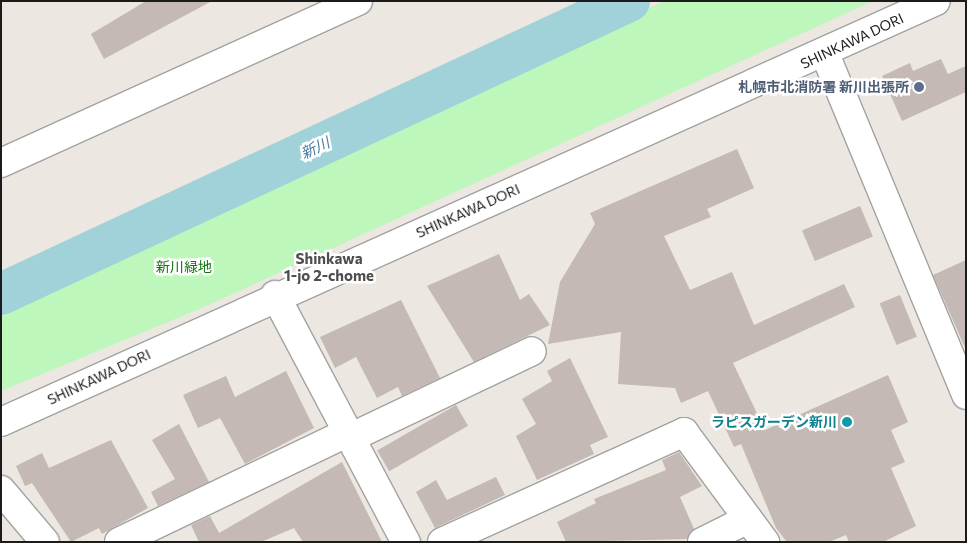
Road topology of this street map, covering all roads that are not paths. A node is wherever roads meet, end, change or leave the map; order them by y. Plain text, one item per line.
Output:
1 (358, 1) edge
2 (936, 1) edge
3 (825, 54) junction
4 (1, 163) edge
5 (275, 296) junction
6 (532, 351) dead end
7 (966, 395) edge
8 (1, 422) edge
9 (350, 434) junction
10 (1, 490) edge
11 (748, 519) junction
12 (45, 542) edge
13 (119, 542) edge
14 (406, 542) edge
15 (442, 542) edge
16 (702, 542) edge
17 (765, 542) edge

1 - 4 street
2 - 3 street, SHINKAWA DORI
3 - 5 street, SHINKAWA DORI
3 - 7 street
5 - 8 street, SHINKAWA DORI
5 - 9 street
6 - 9 street
9 - 13 street
9 - 14 street
10 - 12 street
11 - 15 street
11 - 16 street
11 - 17 street

